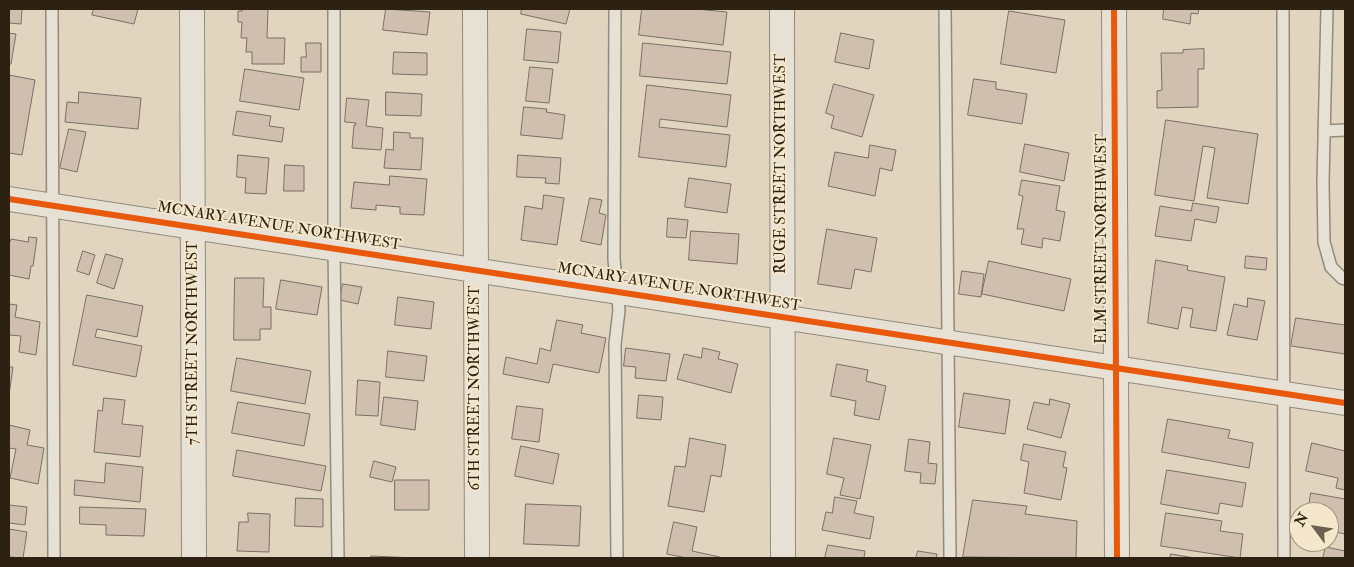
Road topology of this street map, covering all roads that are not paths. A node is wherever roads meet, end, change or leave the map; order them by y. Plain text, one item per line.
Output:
1 (52, 9) edge
2 (192, 9) edge
3 (334, 9) edge
4 (475, 9) edge
5 (615, 9) edge
6 (782, 9) edge
7 (945, 9) edge
8 (1114, 9) edge
9 (1283, 9) edge
10 (1327, 9) edge
11 (1345, 130) edge
12 (1324, 131) junction
13 (9, 199) edge
14 (53, 205) junction
15 (193, 226) junction
16 (334, 248) junction
17 (476, 270) junction
18 (1345, 279) edge
19 (616, 292) junction
20 (782, 317) junction
21 (948, 343) junction
22 (1117, 368) junction
23 (1283, 394) junction
24 (1345, 404) edge
25 (54, 558) edge
26 (194, 558) edge
27 (338, 558) edge
28 (477, 558) edge
29 (617, 558) edge
30 (783, 558) edge
31 (950, 558) edge
32 (1117, 558) edge
33 (1284, 558) edge

1 - 14 lane
2 - 15 street, 7TH STREET NORTHWEST
3 - 16 lane
4 - 17 street, 6TH STREET NORTHWEST
5 - 19 lane
6 - 20 street, RUGE STREET NORTHWEST
7 - 21 lane
8 - 22 street, ELM STREET NORTHWEST
9 - 23 lane
10 - 12 lane
11 - 12 lane
12 - 18 lane
13 - 14 street, MCNARY AVENUE NORTHWEST
14 - 15 street, MCNARY AVENUE NORTHWEST
14 - 25 lane
15 - 16 street, MCNARY AVENUE NORTHWEST
15 - 26 street, 7TH STREET NORTHWEST
16 - 17 street, MCNARY AVENUE NORTHWEST
16 - 27 lane
17 - 19 street, MCNARY AVENUE NORTHWEST
17 - 28 street, 6TH STREET NORTHWEST
19 - 20 street, MCNARY AVENUE NORTHWEST
19 - 29 lane
20 - 21 street, MCNARY AVENUE NORTHWEST
20 - 30 street, RUGE STREET NORTHWEST
21 - 22 street, MCNARY AVENUE NORTHWEST
21 - 31 lane
22 - 23 street, MCNARY AVENUE NORTHWEST
22 - 32 street, ELM STREET NORTHWEST
23 - 24 street, MCNARY AVENUE NORTHWEST
23 - 33 lane

